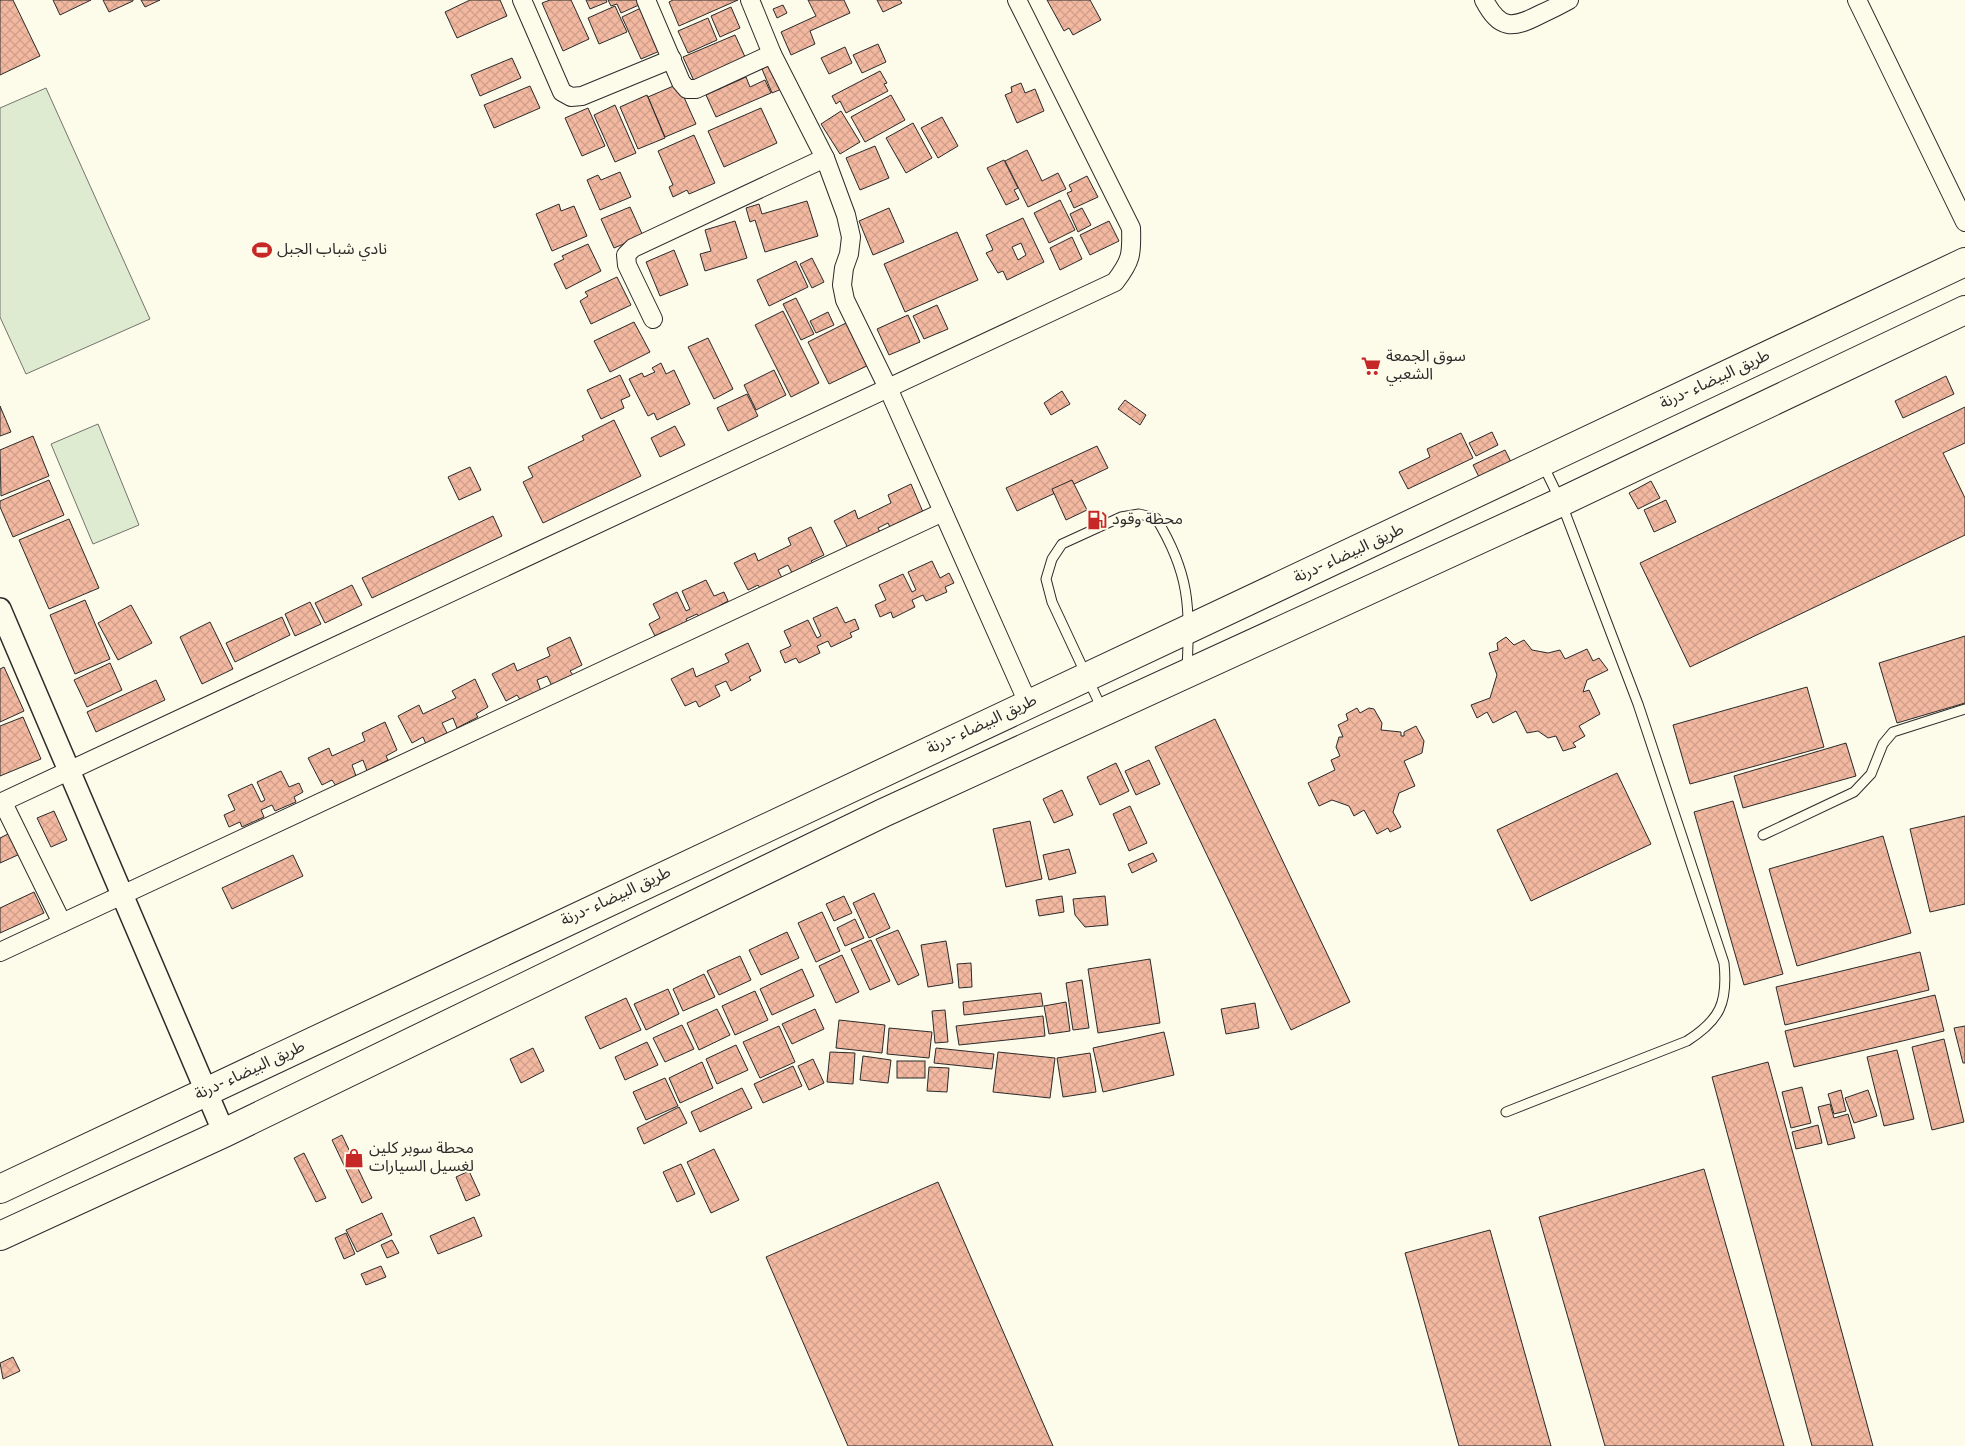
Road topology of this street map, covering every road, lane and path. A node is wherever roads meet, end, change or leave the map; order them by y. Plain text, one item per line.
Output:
1 (522, 0) edge
2 (646, 0) edge
3 (750, 0) edge
4 (1016, 0) edge
5 (1484, 0) edge
6 (1569, 0) edge
7 (1857, 0) edge
8 (772, 54) junction
9 (672, 58) junction
10 (825, 158) junction
11 (1965, 222) edge
12 (1965, 262) edge
13 (1965, 310) edge
14 (653, 319) dead end
15 (888, 388) junction
16 (1542, 463) junction
17 (1561, 502) junction
18 (943, 512) junction
19 (0, 608) edge
20 (1188, 629) junction
21 (1187, 672) junction
22 (1086, 677) junction
23 (1028, 703) junction
24 (1965, 709) edge
25 (1104, 712) junction
26 (72, 772) junction
27 (2, 803) edge
28 (1763, 835) dead end
29 (125, 896) junction
30 (62, 923) junction
31 (0, 952) edge
32 (208, 1091) junction
33 (1506, 1112) dead end
34 (224, 1133) junction
35 (0, 1189) edge
36 (0, 1236) edge

1 - 9 street
2 - 9 street
3 - 8 street
4 - 15 street
5 - 6 street
7 - 11 street
8 - 9 street
8 - 10 street
10 - 14 street
10 - 15 street
12 - 16 highway, طريق البيضاء -درنة
13 - 17 highway
15 - 18 street
15 - 26 street
16 - 17 lane
16 - 20 highway, طريق البيضاء -درنة
17 - 21 highway
17 - 33 lane
18 - 23 street
18 - 29 street
19 - 26 street
20 - 21 lane
20 - 22 highway, طريق البيضاء -درنة
20 - 22 lane
21 - 25 highway
22 - 23 highway, طريق البيضاء -درنة
22 - 25 lane
23 - 32 highway, طريق البيضاء -درنة
24 - 28 lane
25 - 34 highway
26 - 27 street
26 - 29 street
27 - 30 street
29 - 30 street
29 - 32 street
30 - 31 street
32 - 34 street
32 - 35 highway, طريق البيضاء -درنة
34 - 36 highway

